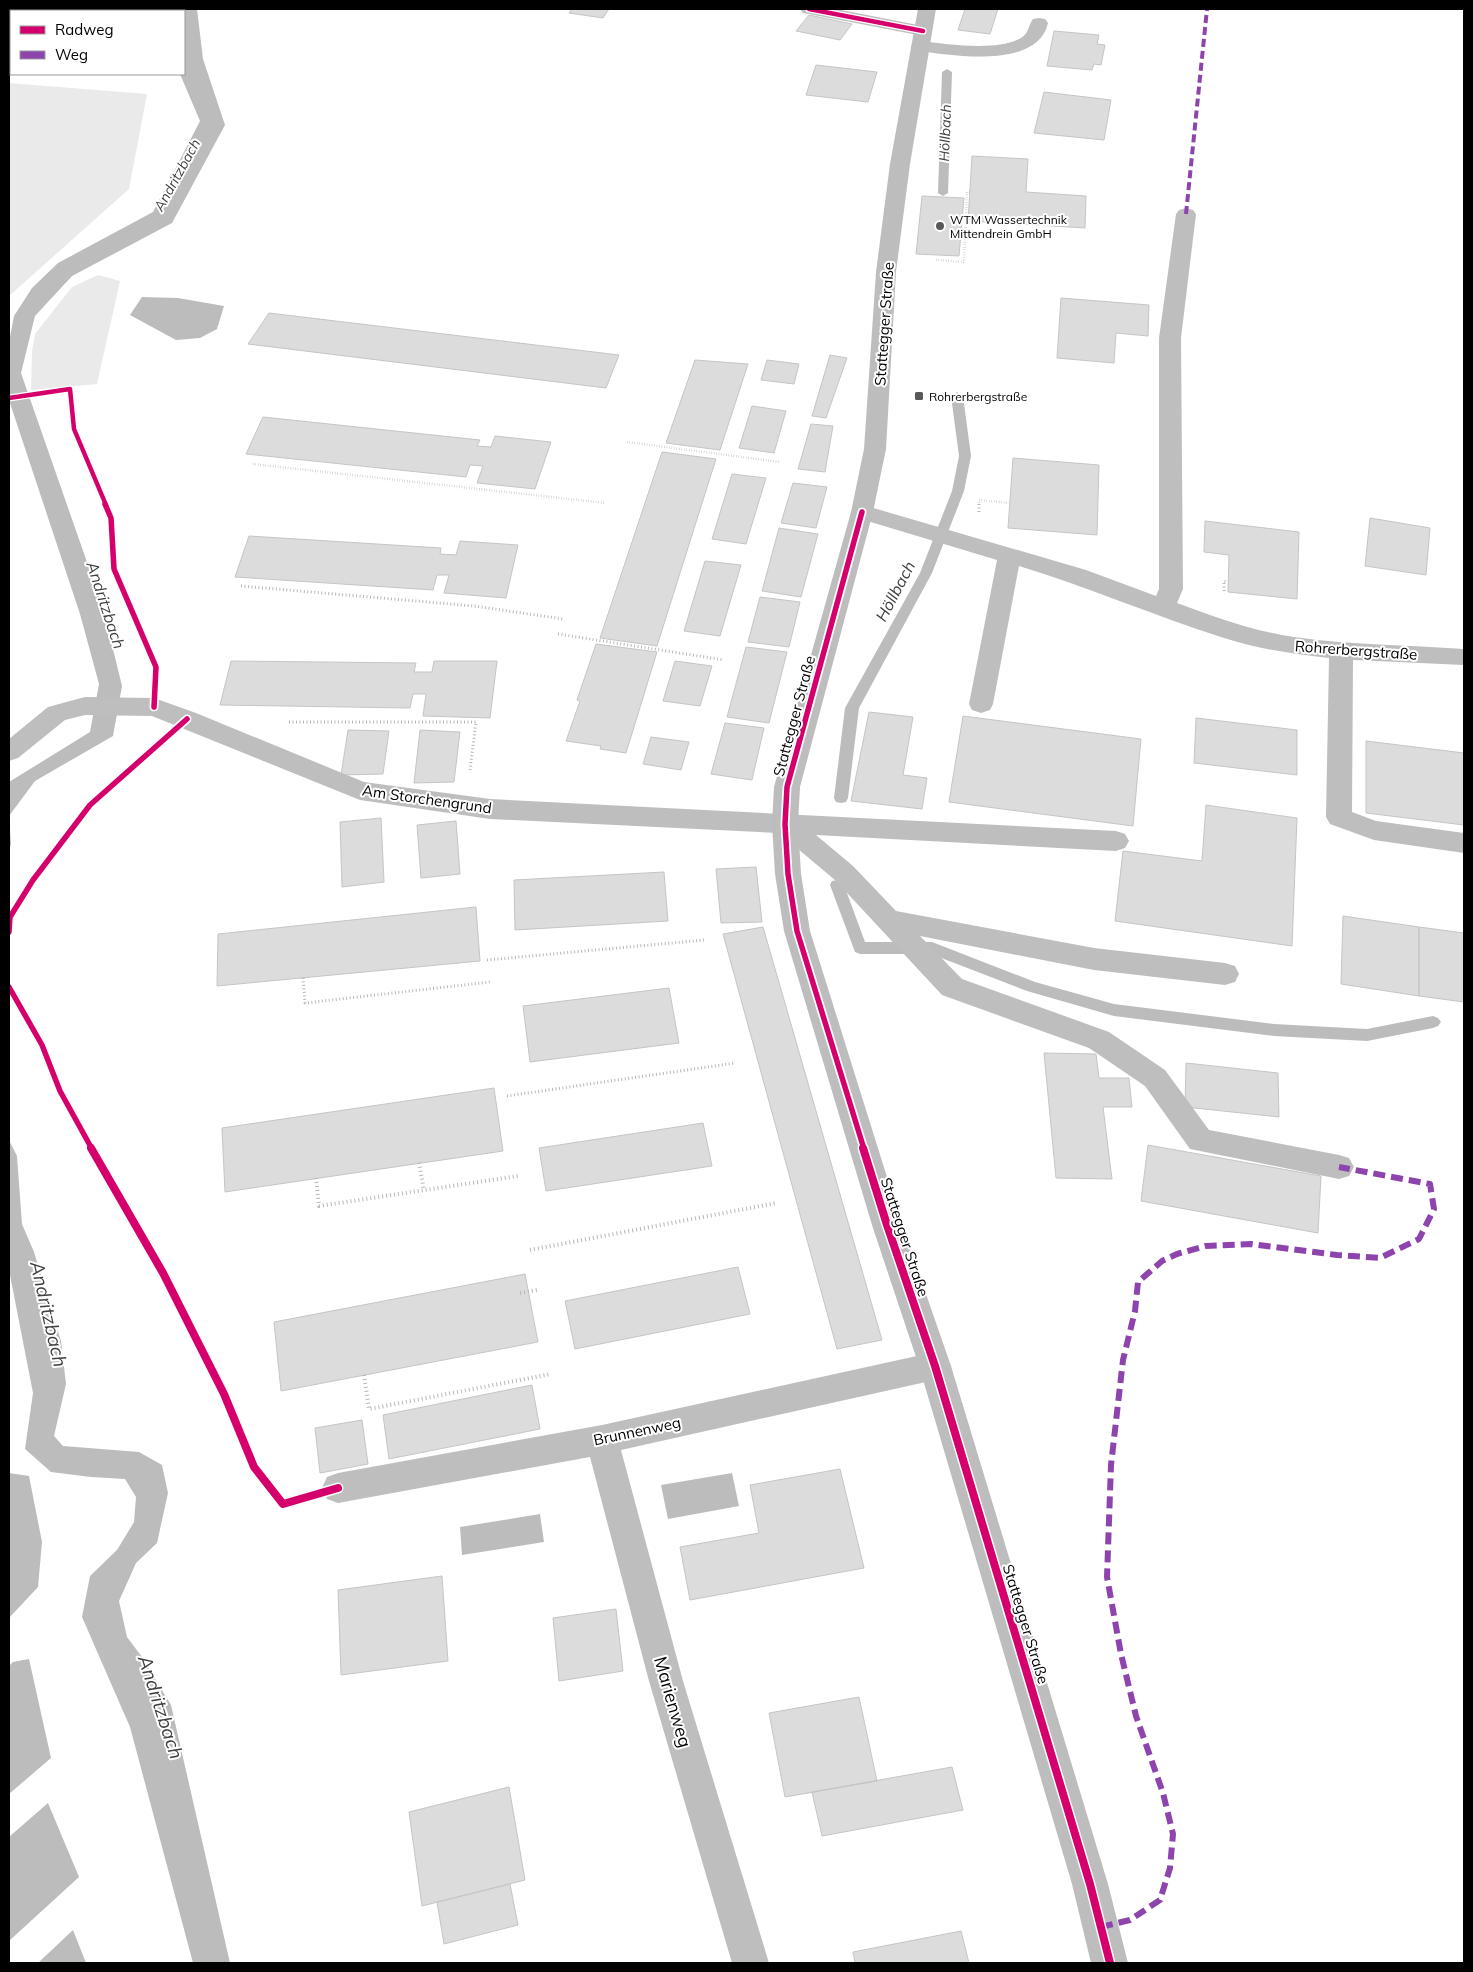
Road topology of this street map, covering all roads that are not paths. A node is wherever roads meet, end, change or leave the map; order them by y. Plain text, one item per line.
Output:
1 (809, 9) edge
2 (927, 9) edge
3 (1039, 23) dead end
4 (922, 38) junction
5 (1186, 214) dead end
6 (862, 512) junction
7 (1009, 557) junction
8 (1164, 606) junction
9 (1342, 651) junction
10 (1464, 657) edge
11 (982, 704) dead end
12 (9, 752) edge
13 (785, 824) junction
14 (1116, 841) dead end
15 (1464, 843) edge
16 (886, 918) junction
17 (1225, 974) dead end
18 (1339, 1167) dead end
19 (935, 1366) junction
20 (602, 1440) junction
21 (338, 1488) dead end
22 (750, 1963) edge
23 (1110, 1963) edge

1 - 4 street
2 - 4 main road, Stattegger Straße
3 - 4 street
4 - 6 main road, Stattegger Straße
5 - 8 street
6 - 7 street, Rohrerbergstraße
6 - 13 main road, Stattegger Straße
7 - 8 street, Rohrerbergstraße
7 - 11 street
8 - 9 street, Rohrerbergstraße
9 - 10 street, Rohrerbergstraße
9 - 15 street
12 - 13 street, Am Storchengrund
13 - 14 street, Am Storchengrund
13 - 16 street
13 - 19 main road, Stattegger Straße
16 - 17 street
16 - 18 street
19 - 20 street, Brunnenweg
19 - 23 main road, Stattegger Straße
20 - 21 street, Brunnenweg
20 - 22 street, Marienweg

